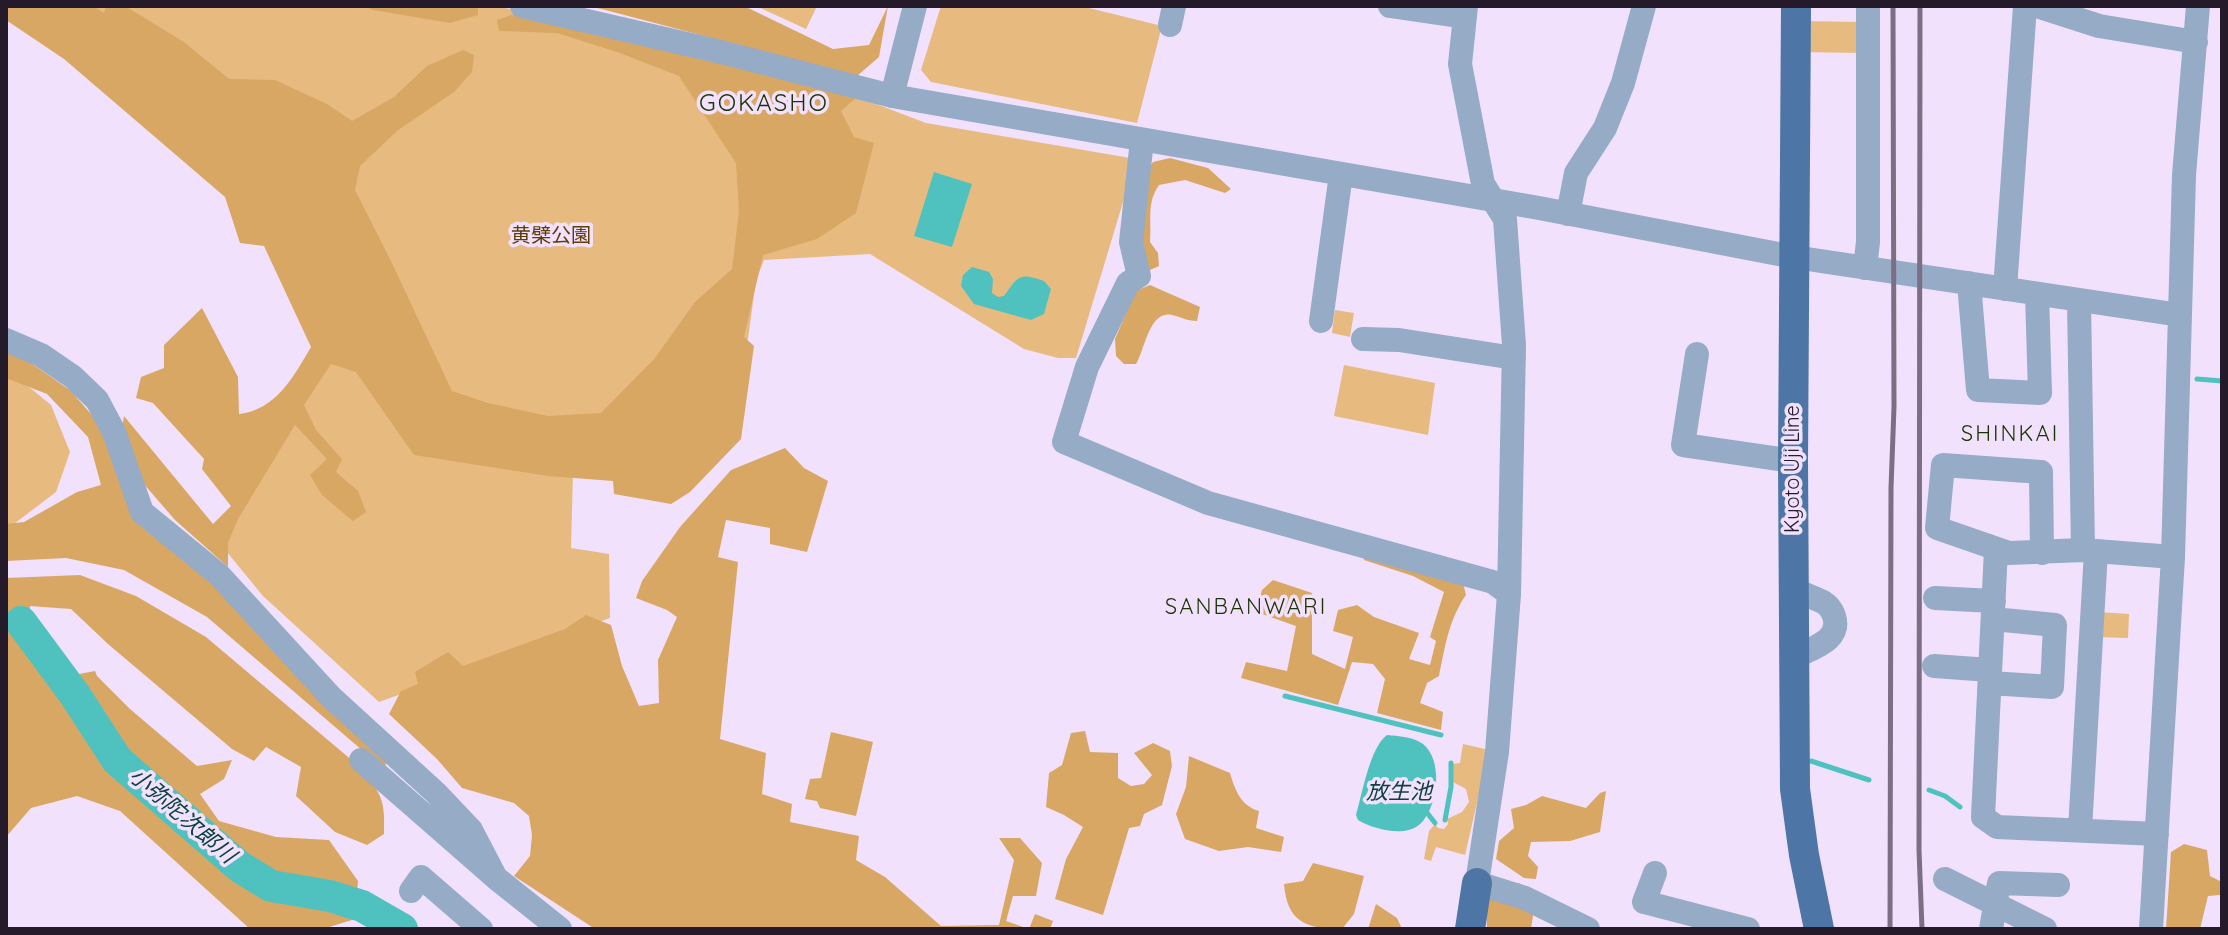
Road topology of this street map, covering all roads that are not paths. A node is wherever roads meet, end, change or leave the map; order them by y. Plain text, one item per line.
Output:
1 (522, 6) edge
2 (915, 6) edge
3 (1390, 6) edge
4 (1644, 6) edge
5 (1796, 6) edge
6 (1868, 6) edge
7 (2025, 6) edge
8 (2037, 6) edge
9 (2198, 6) edge
10 (1466, 12) edge
11 (2196, 42) junction
12 (892, 96) junction
13 (1142, 140) junction
14 (1341, 174) junction
15 (1494, 202) junction
16 (1568, 214) junction
17 (1794, 257) junction
18 (1865, 268) junction
19 (1969, 283) junction
20 (2005, 289) junction
21 (2037, 294) junction
22 (2079, 300) junction
23 (2180, 315) junction
24 (1321, 321) dead end
25 (1363, 339) dead end
26 (6, 340) edge
27 (1697, 354) dead end
28 (1514, 358) junction
29 (1793, 461) junction
30 (1996, 549) junction
31 (2090, 550) junction
32 (2042, 553) junction
33 (2173, 557) junction
34 (1794, 589) junction
35 (1509, 594) junction
36 (1935, 598) dead end
37 (1993, 610) junction
38 (1795, 657) junction
39 (1934, 666) dead end
40 (1990, 677) junction
41 (361, 760) dead end
42 (2080, 830) junction
43 (2157, 834) junction
44 (1655, 873) dead end
45 (496, 878) junction
46 (1945, 879) dead end
47 (1477, 883) junction
48 (2058, 885) dead end
49 (411, 891) dead end
50 (1996, 905) junction
51 (481, 929) edge
52 (560, 929) edge
53 (1470, 929) edge
54 (1588, 929) edge
55 (1748, 929) edge
56 (1819, 929) edge
57 (1991, 929) edge
58 (2045, 929) edge
59 (2151, 929) edge

1 - 12 street
2 - 12 street
3 - 10 street
4 - 16 street
5 - 17 main road, Kyoto Uji Line
6 - 18 street
7 - 20 street
8 - 11 street
9 - 11 street
10 - 15 street
11 - 23 street
12 - 13 street
13 - 14 street
13 - 35 street
14 - 15 street
14 - 24 street
15 - 16 street
15 - 28 street
16 - 17 street
17 - 18 street
17 - 29 main road, Kyoto Uji Line
18 - 19 street
19 - 20 street
19 - 21 street
20 - 21 street
21 - 22 street
22 - 23 street
22 - 31 street
23 - 33 street
25 - 28 street
26 - 45 street
27 - 29 street
28 - 35 street
29 - 34 main road, Kyoto Uji Line
30 - 32 street
30 - 32 street
30 - 37 street
31 - 32 street
31 - 33 street
31 - 42 street
33 - 43 street
34 - 38 main road, Kyoto Uji Line
34 - 38 street
35 - 47 street
36 - 37 street
37 - 40 street
37 - 40 street
38 - 56 main road, Kyoto Uji Line
39 - 40 street
40 - 42 street
41 - 45 street
42 - 43 street
43 - 59 street
44 - 55 street
45 - 52 street
46 - 50 street
47 - 53 main road
47 - 54 street
48 - 50 street
49 - 51 street
50 - 57 street
50 - 58 street

